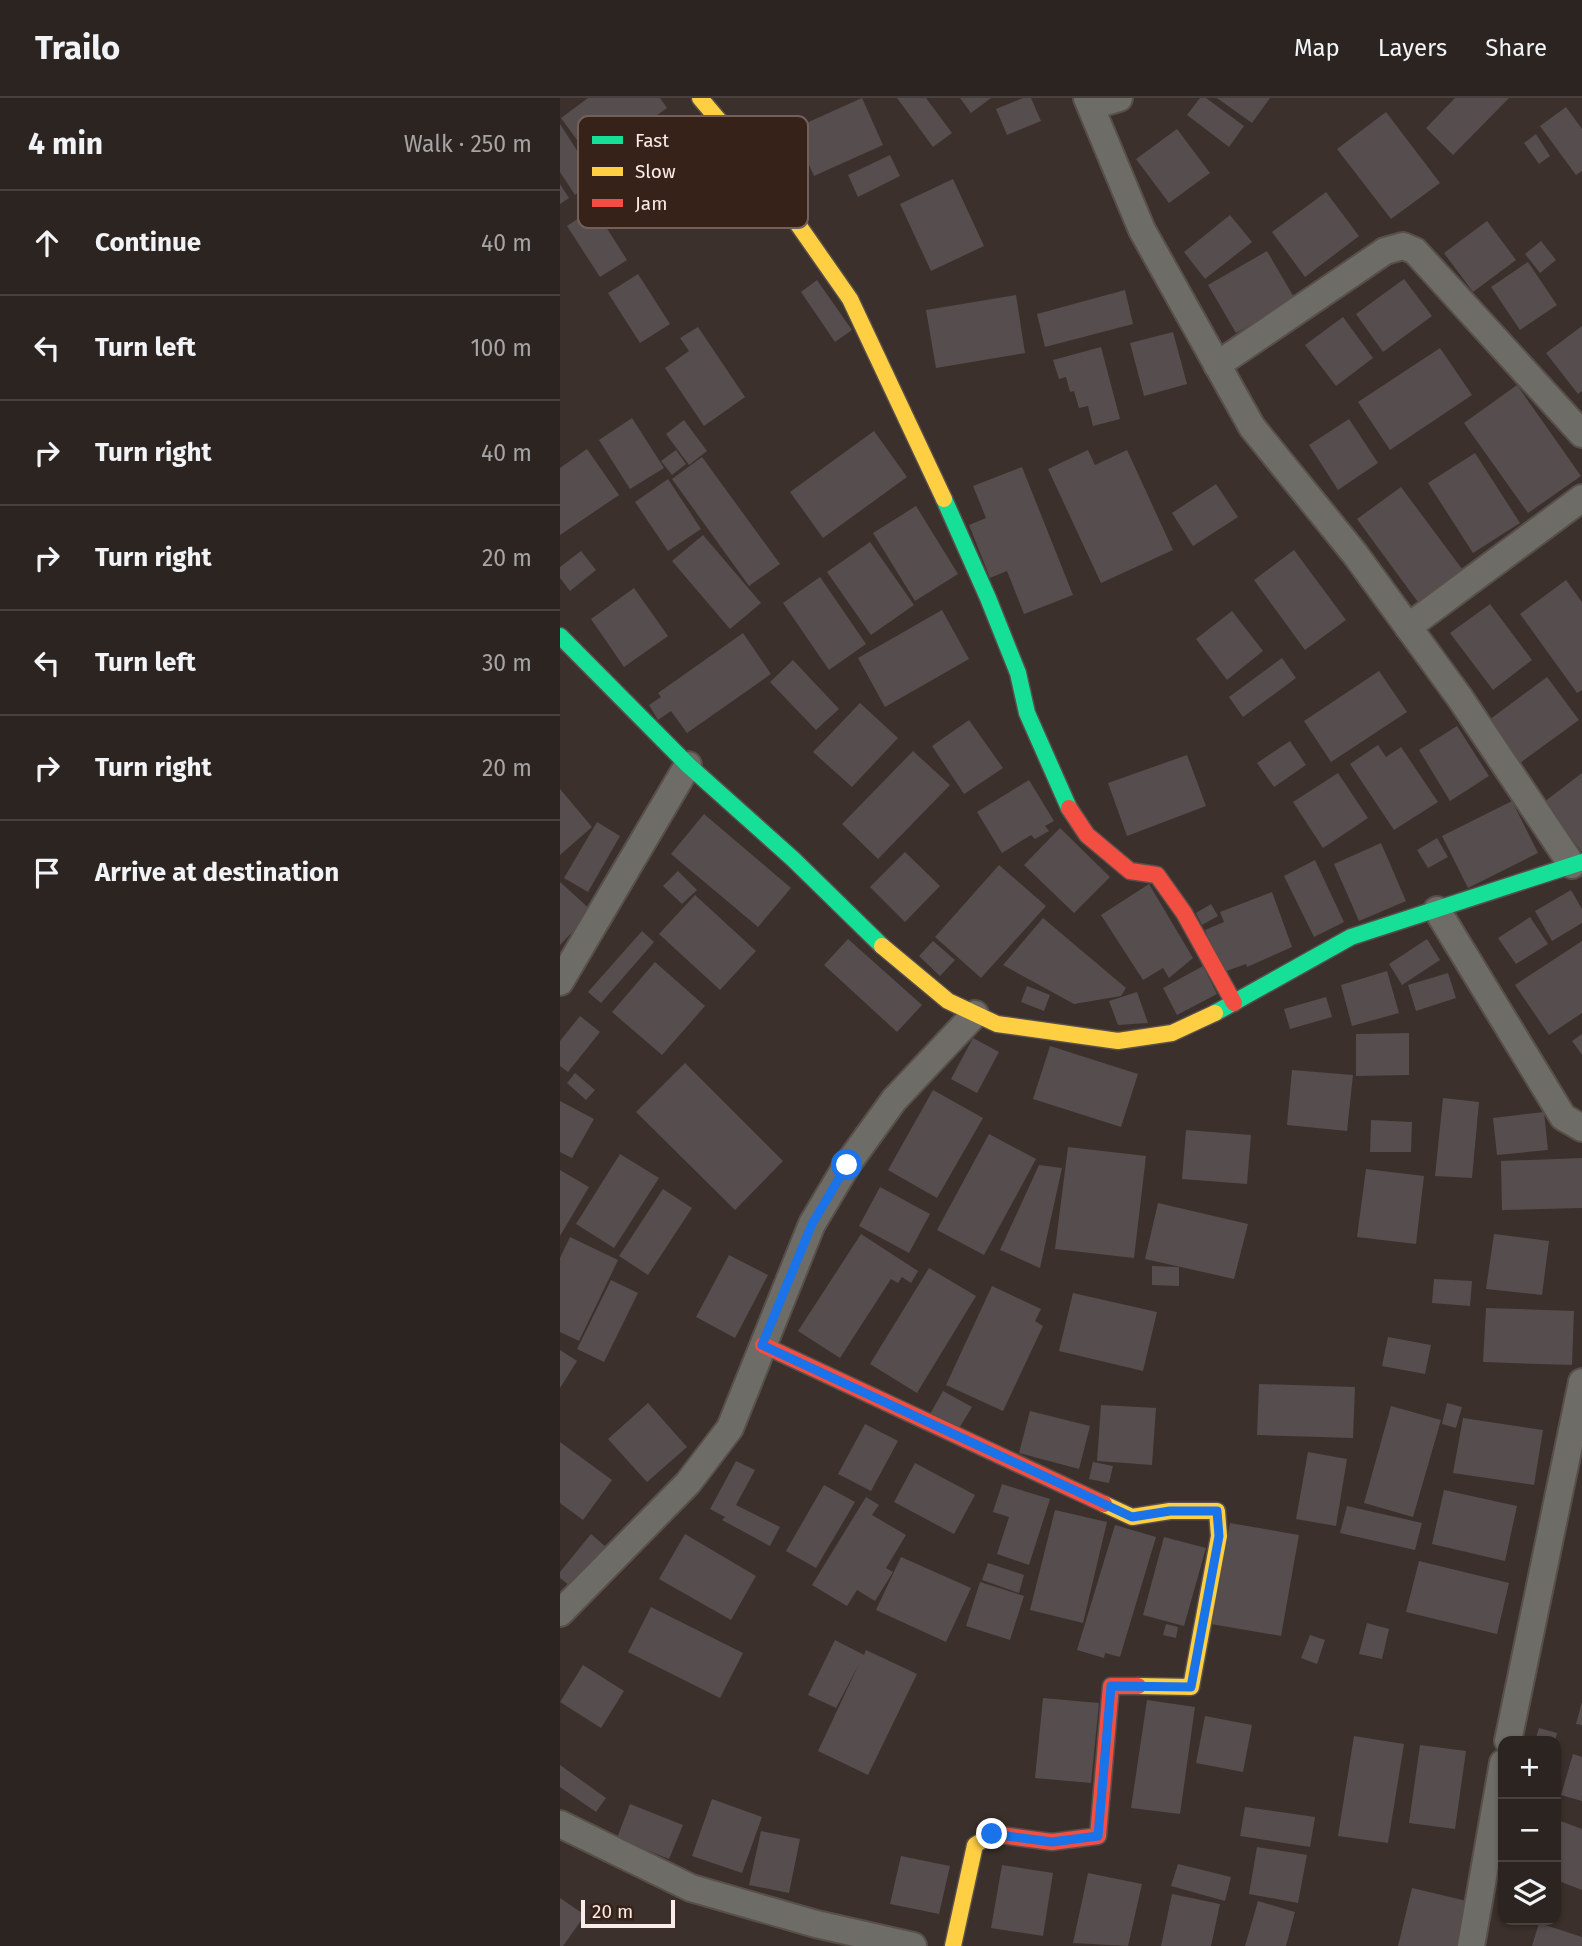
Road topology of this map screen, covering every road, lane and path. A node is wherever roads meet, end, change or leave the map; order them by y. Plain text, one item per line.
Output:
1 (700, 98) edge
2 (1119, 98) edge
3 (1090, 102) edge
4 (715, 116) edge
5 (800, 228) edge
6 (1217, 365) junction
7 (1582, 434) edge
8 (1582, 498) edge
9 (1408, 627) junction
10 (560, 636) edge
11 (688, 765) junction
12 (1577, 863) edge
13 (1437, 910) junction
14 (560, 982) edge
15 (1234, 1003) junction
16 (975, 1014) junction
17 (1582, 1128) edge
18 (762, 1345) junction
19 (1582, 1382) edge
20 (560, 1613) edge
21 (1509, 1736) edge
22 (1498, 1792) edge
23 (560, 1824) edge
24 (913, 1946) edge
25 (953, 1946) edge
26 (1471, 1946) edge

1 - 4 street
2 - 3 street
3 - 6 street
5 - 15 street
6 - 7 street
6 - 9 street
8 - 9 street
9 - 12 street
10 - 11 street
11 - 14 street
11 - 16 street
12 - 13 street
13 - 15 street
13 - 17 street
15 - 16 street
16 - 18 street
18 - 20 street
18 - 25 street
19 - 21 street
22 - 26 street
23 - 24 street

